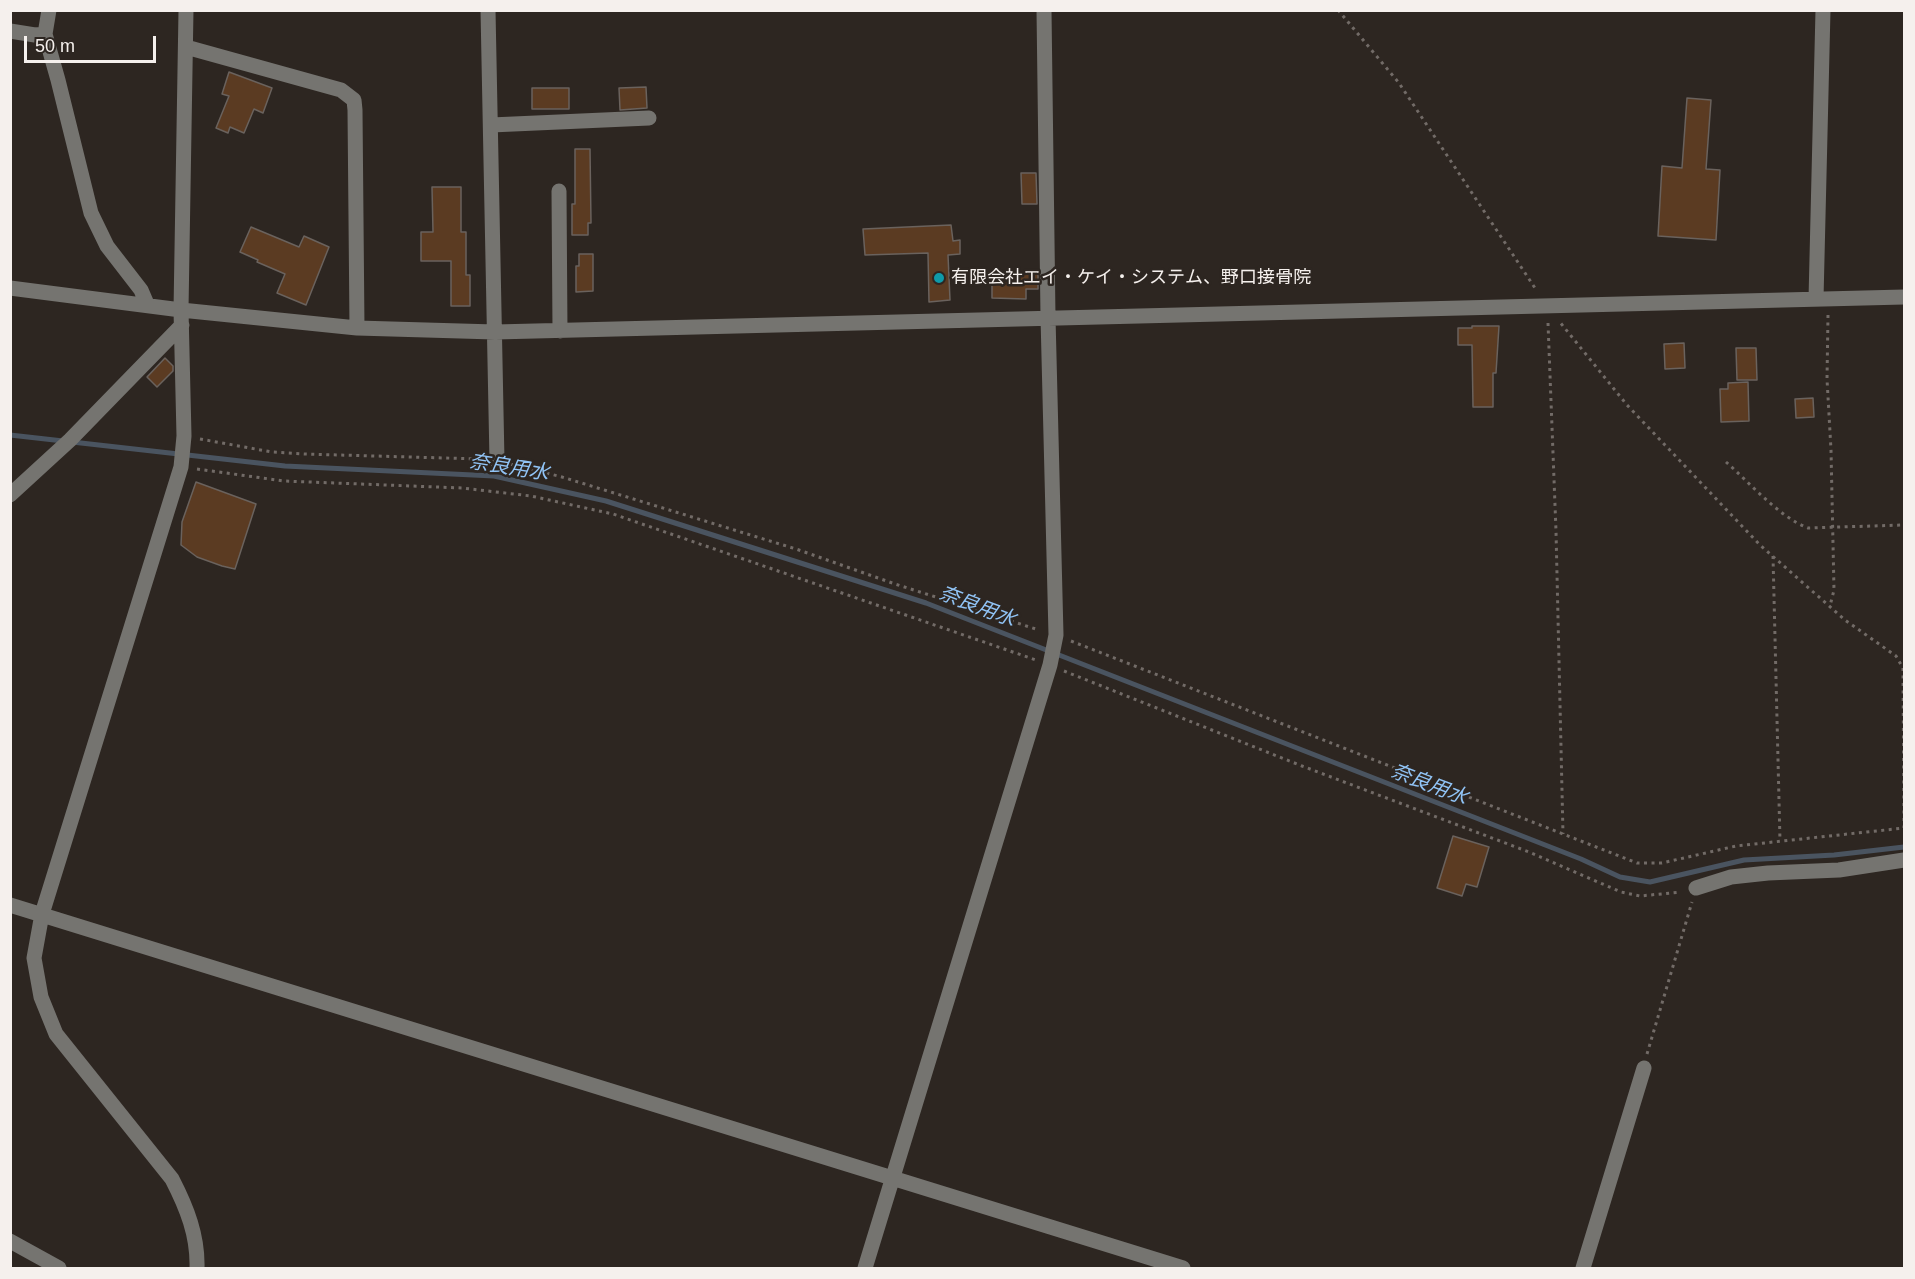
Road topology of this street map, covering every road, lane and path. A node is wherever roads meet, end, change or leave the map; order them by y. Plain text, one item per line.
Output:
1 (49, 10) edge
2 (186, 10) edge
3 (488, 10) edge
4 (1044, 10) edge
5 (1338, 10) edge
6 (1824, 10) edge
7 (10, 31) edge
8 (45, 34) junction
9 (186, 47) junction
10 (649, 118) dead end
11 (491, 125) junction
12 (559, 192) dead end
13 (10, 288) edge
14 (1905, 297) edge
15 (1822, 299) junction
16 (147, 304) junction
17 (1547, 306) junction
18 (182, 317) junction
19 (1048, 317) junction
20 (357, 328) junction
21 (560, 331) junction
22 (495, 332) junction
23 (183, 439) junction
24 (497, 461) junction
25 (1726, 462) dead end
26 (181, 466) junction
27 (10, 495) edge
28 (1905, 525) edge
29 (1773, 556) junction
30 (1830, 606) junction
31 (1056, 635) junction
32 (1050, 665) junction
33 (1563, 834) junction
34 (1780, 841) junction
35 (1905, 860) edge
36 (1696, 888) junction
37 (10, 904) edge
38 (42, 914) junction
39 (1644, 1068) joint
40 (892, 1178) junction
41 (10, 1241) edge
42 (58, 1269) edge
43 (197, 1269) edge
44 (865, 1269) edge
45 (1183, 1269) edge
46 (1583, 1269) edge

1 - 8 street
2 - 9 street
3 - 11 street
4 - 19 street
5 - 17 path
6 - 15 street
7 - 8 street
8 - 16 street
9 - 18 street
9 - 20 street
10 - 11 street
11 - 22 street
12 - 21 street
13 - 16 street
14 - 15 street
15 - 17 street
15 - 30 path
16 - 18 street
17 - 19 street
17 - 29 path
17 - 33 path
18 - 20 street
18 - 23 street
18 - 27 street
19 - 21 street
19 - 31 street
20 - 22 street
21 - 22 street
22 - 24 street
23 - 24 path
23 - 26 street
24 - 31 path
25 - 28 path
26 - 32 path
26 - 38 street
29 - 30 path
29 - 34 path
30 - 34 path
31 - 32 street
31 - 33 path
32 - 36 path
32 - 40 street
33 - 34 path
35 - 36 street
36 - 39 path
37 - 38 street
38 - 40 street
38 - 43 street
39 - 46 street
40 - 44 street
40 - 45 street
41 - 42 street

